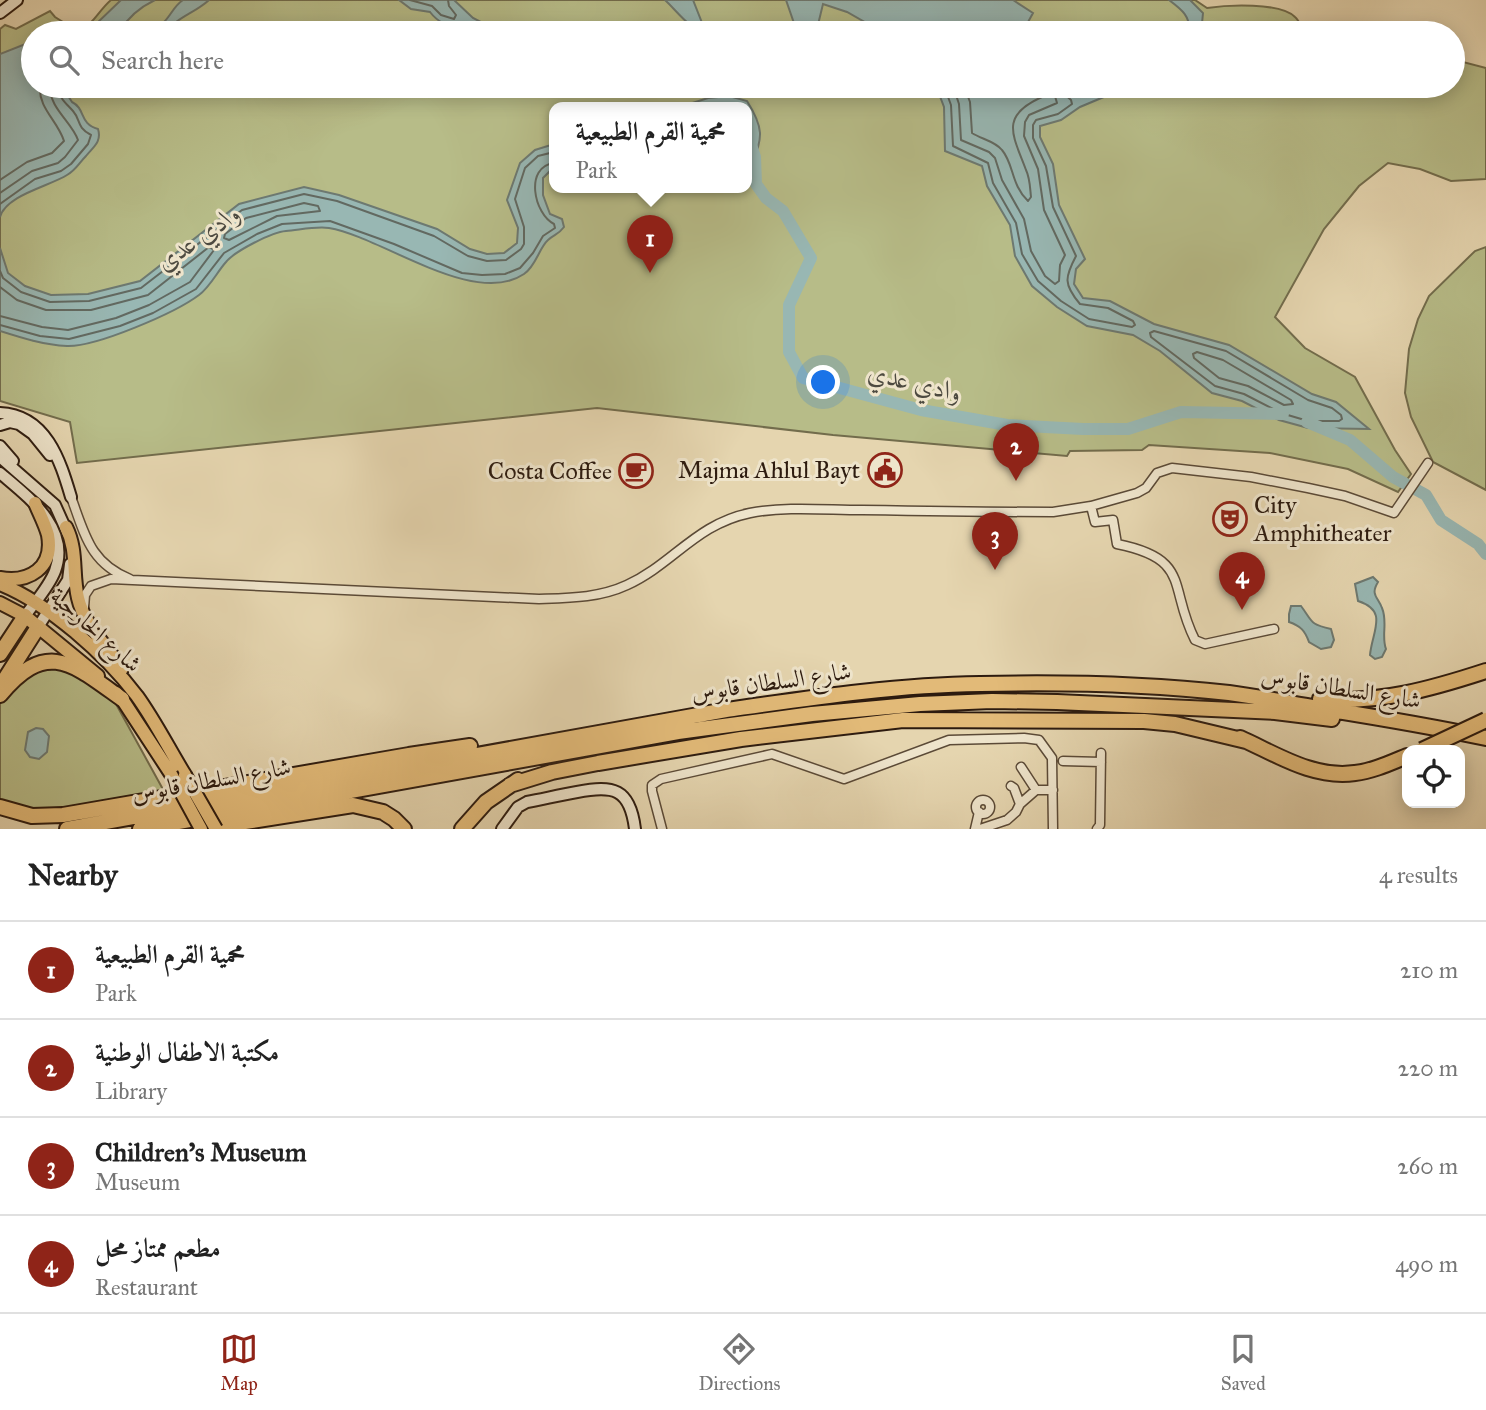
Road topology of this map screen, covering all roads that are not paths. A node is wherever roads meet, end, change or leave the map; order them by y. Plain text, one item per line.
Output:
1 (17, 0) edge
2 (0, 13) edge
3 (0, 413) edge
4 (0, 425) edge
5 (0, 446) edge
6 (0, 457) edge
7 (1428, 463) dead end
8 (0, 473) edge
9 (30, 482) junction
10 (71, 497) junction
11 (35, 503) junction
12 (1091, 506) junction
13 (66, 527) junction
14 (0, 578) edge
15 (136, 581) junction
16 (0, 584) edge
17 (35, 601) junction
18 (0, 603) edge
19 (48, 611) junction
20 (24, 617) junction
21 (38, 627) junction
22 (92, 627) junction
23 (1274, 629) dead end
24 (0, 654) edge
25 (1486, 671) edge
26 (0, 686) edge
27 (1230, 693) junction
28 (0, 695) edge
29 (130, 698) junction
30 (812, 714) junction
31 (1486, 720) edge
32 (678, 732) junction
33 (1486, 738) edge
34 (1246, 741) junction
35 (527, 744) junction
36 (1433, 745) edge
37 (1486, 748) edge
38 (1402, 758) edge
39 (1063, 761) dead end
40 (1021, 767) dead end
41 (178, 775) junction
42 (510, 785) junction
43 (1010, 786) dead end
44 (1036, 790) junction
45 (1053, 790) junction
46 (1020, 804) junction
47 (0, 807) edge
48 (979, 812) dead end
49 (214, 828) edge
50 (67, 829) edge
51 (140, 829) edge
52 (201, 829) edge
53 (404, 829) edge
54 (461, 829) edge
55 (502, 829) edge
56 (635, 829) edge
57 (662, 829) edge
58 (975, 829) edge
59 (980, 829) edge
60 (1053, 829) edge
61 (1097, 829) edge

1 - 2 main road
3 - 10 main road
4 - 10 main road
5 - 9 main road
6 - 9 main road
7 - 12 street
8 - 11 main road
9 - 13 main road
10 - 15 street
11 - 14 main road
11 - 17 main road
12 - 15 street
12 - 23 street
13 - 19 main road
13 - 22 main road
15 - 22 street
16 - 17 main road, شارع الخارجية
17 - 19 main road, شارع الخارجية
17 - 20 main road
18 - 20 main road, شارع الخارجية
19 - 21 main road
19 - 29 main road, شارع الخارجية
20 - 21 main road, شارع الخارجية
20 - 24 highway
21 - 26 highway
21 - 29 main road, شارع الخارجية
22 - 29 main road
25 - 27 highway
27 - 33 highway, شارع السلطان قابوس
27 - 35 highway, شارع السلطان قابوس
28 - 29 highway
29 - 41 main road, شارع الخارجية
30 - 32 highway, شارع السلطان قابوس
30 - 34 highway
30 - 37 highway, شارع السلطان قابوس
31 - 36 highway, bridge
32 - 42 highway
32 - 51 highway, شارع السلطان قابوس
34 - 38 highway
34 - 42 highway
35 - 47 highway
35 - 50 highway, شارع السلطان قابوس
39 - 61 street
40 - 44 street
41 - 49 main road, شارع الخارجية, bridge
41 - 52 main road, شارع الخارجية, bridge
42 - 54 highway
43 - 46 street
44 - 45 street
44 - 46 street
45 - 57 street
45 - 60 street
46 - 59 street
48 - 58 street
49 - 52 highway
49 - 53 highway
55 - 56 main road

